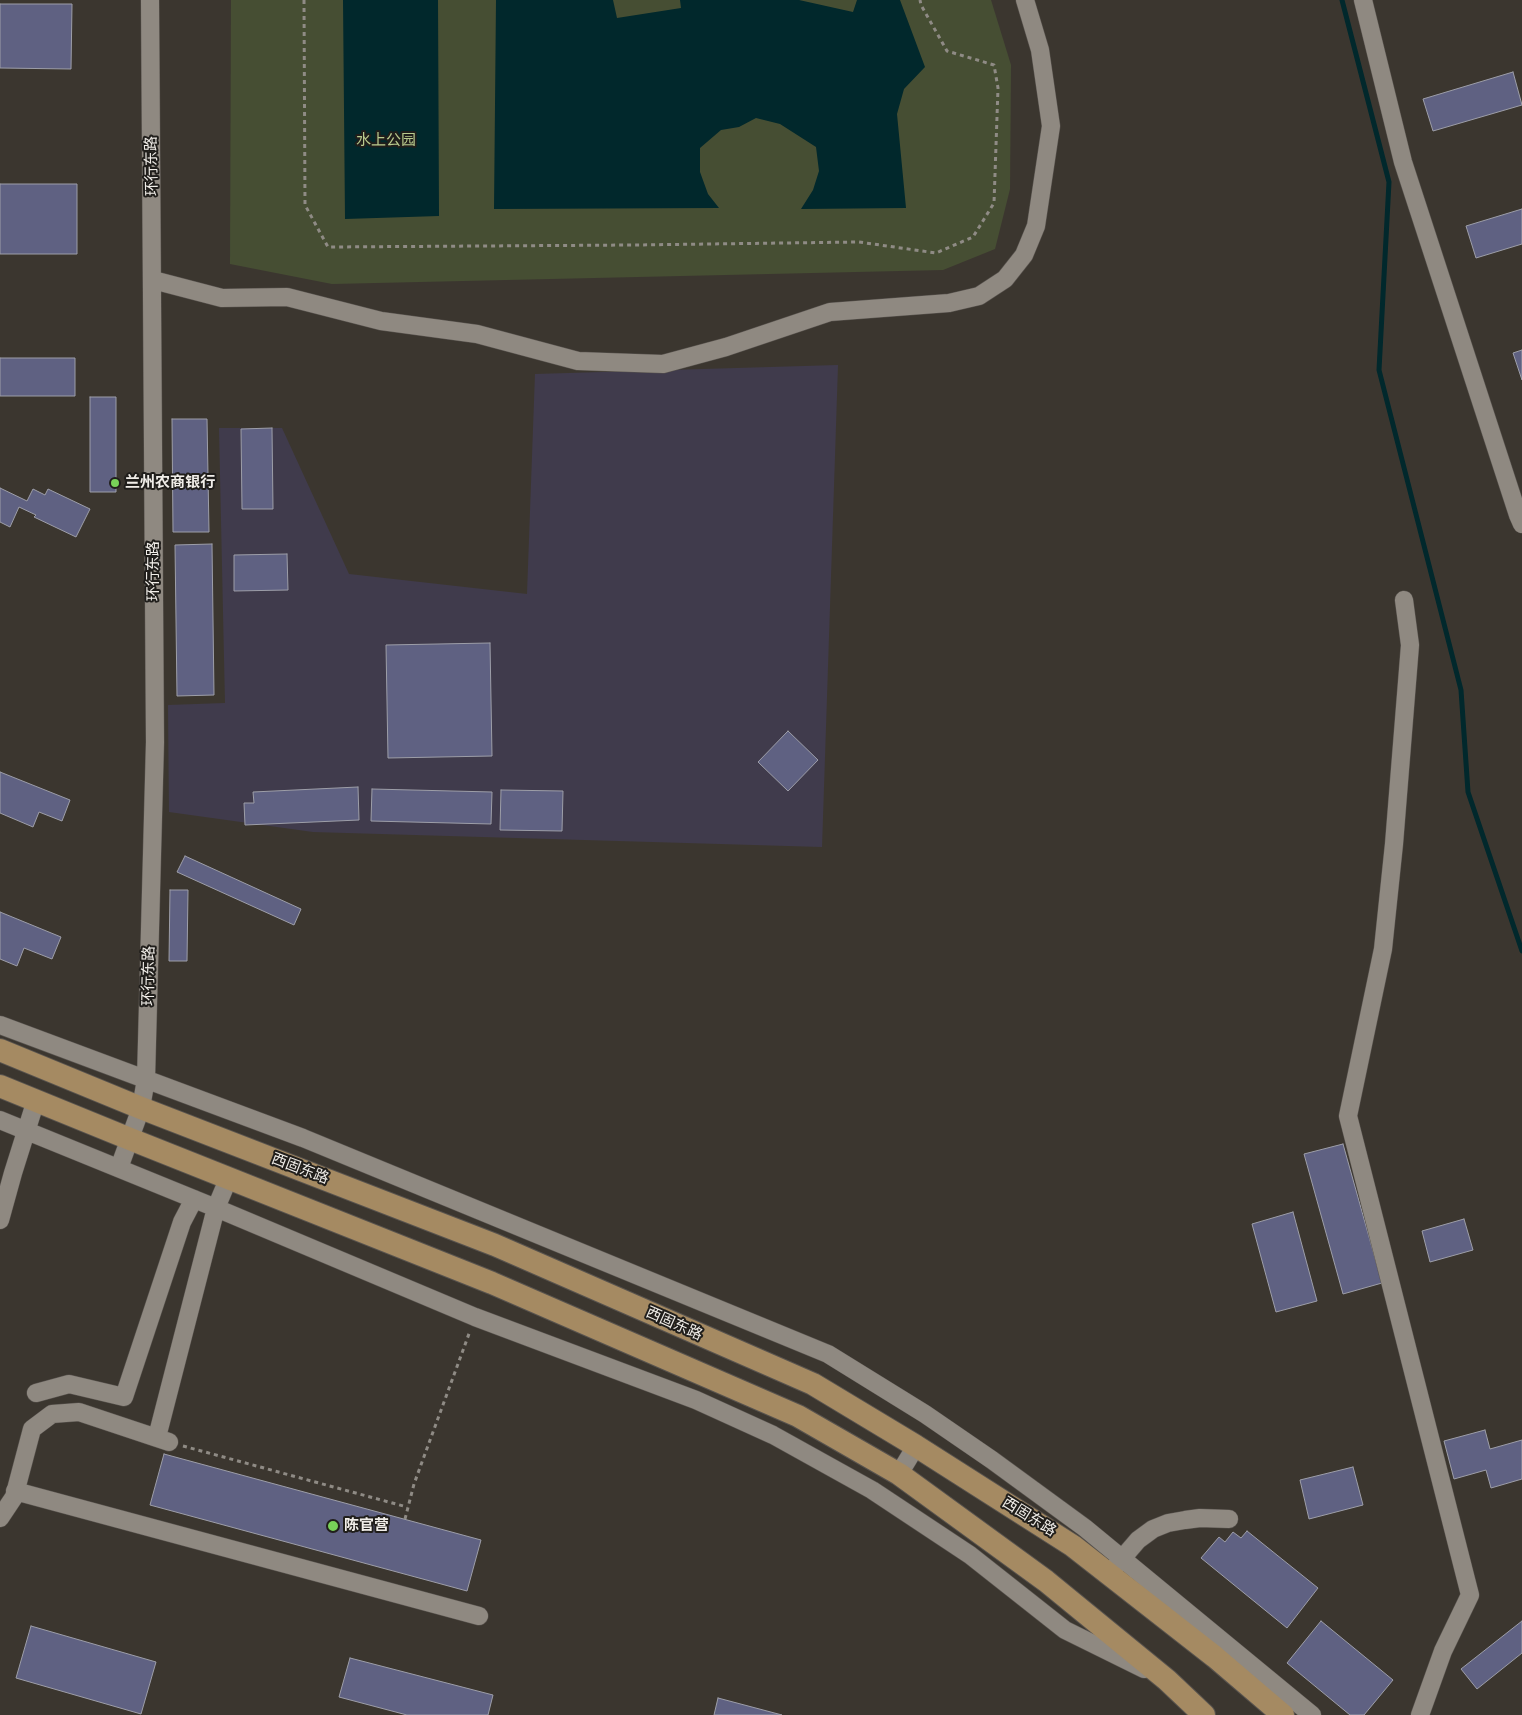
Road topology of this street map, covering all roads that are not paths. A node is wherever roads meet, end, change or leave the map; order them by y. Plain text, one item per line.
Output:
1 (150, 0) edge
2 (1025, 0) edge
3 (1363, 0) edge
4 (153, 280) junction
5 (1522, 524) edge
6 (1404, 600) dead end
7 (0, 1025) edge
8 (0, 1050) edge
9 (146, 1079) junction
10 (0, 1086) edge
11 (36, 1100) junction
12 (141, 1108) junction
13 (0, 1120) edge
14 (26, 1130) junction
15 (130, 1139) junction
16 (119, 1168) junction
17 (229, 1177) junction
18 (194, 1199) junction
19 (216, 1208) junction
20 (0, 1220) edge
21 (36, 1393) dead end
22 (916, 1446) junction
23 (899, 1474) junction
24 (16, 1491) junction
25 (0, 1518) edge
26 (1229, 1519) dead end
27 (1115, 1566) junction
28 (479, 1616) dead end
29 (1167, 1680) junction
30 (1204, 1715) edge
31 (1283, 1715) edge
32 (1312, 1715) edge
33 (1420, 1715) edge

1 - 4 street, 环行东路
2 - 4 street
3 - 5 street
4 - 9 street, 环行东路
6 - 33 street
7 - 9 street
8 - 12 main road, 西固东路
9 - 12 street, 环行东路
9 - 27 street
10 - 11 main road
11 - 14 street
11 - 15 main road
12 - 15 street, 环行东路
12 - 22 main road, 西固东路
13 - 14 street
14 - 16 street
14 - 20 street
15 - 16 street, 环行东路
15 - 17 main road
16 - 18 street
17 - 19 street
17 - 23 main road
18 - 19 street
18 - 21 street
19 - 24 street
19 - 29 street
22 - 23 street
22 - 27 main road, 西固东路
23 - 29 main road
24 - 25 street
24 - 28 street
26 - 27 street
27 - 31 main road, 西固东路
27 - 32 street
29 - 30 main road

